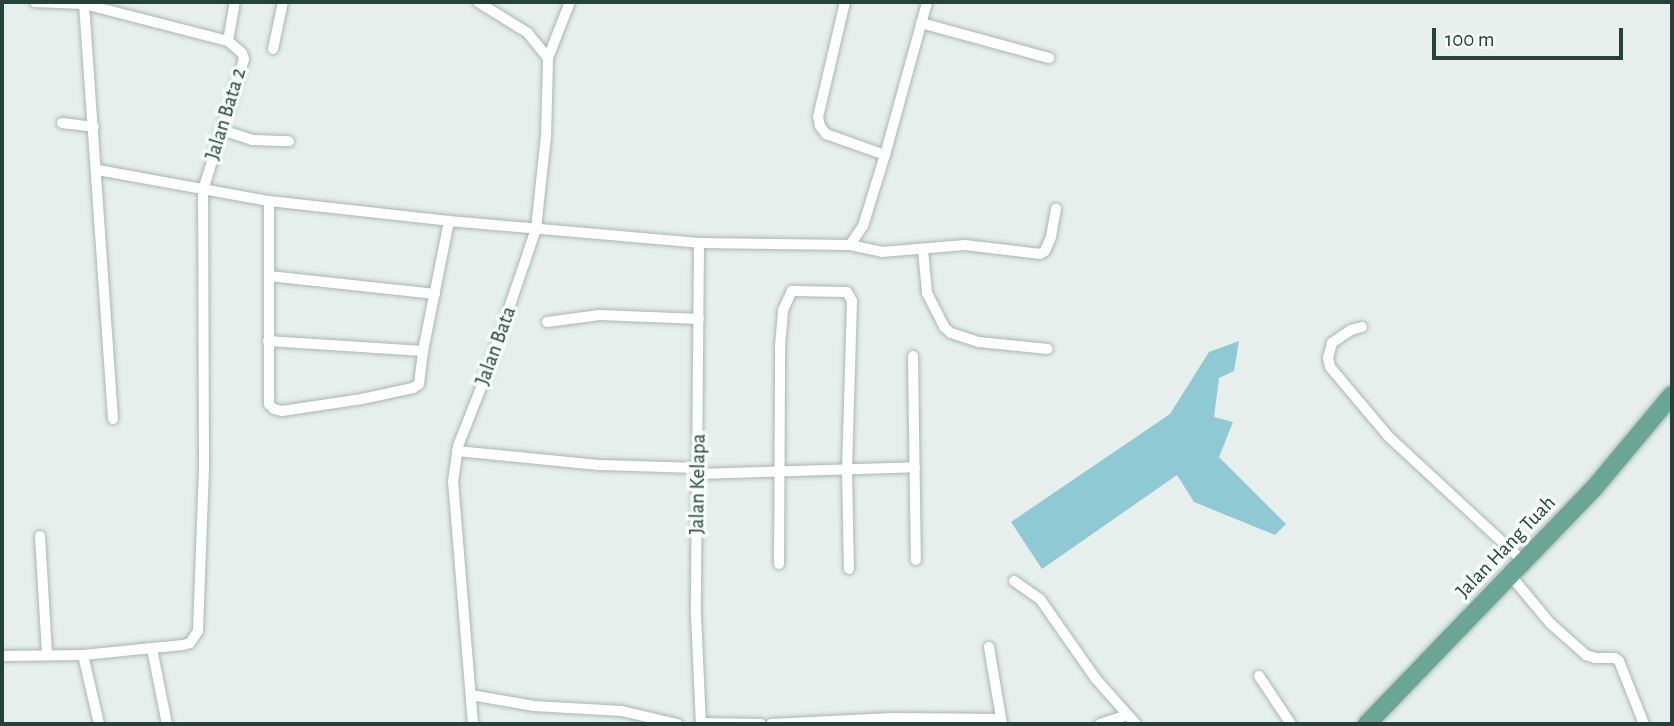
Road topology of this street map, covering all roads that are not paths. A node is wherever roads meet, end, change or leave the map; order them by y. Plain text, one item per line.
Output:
1 (35, 2) edge
2 (235, 2) edge
3 (283, 2) edge
4 (478, 2) edge
5 (570, 2) edge
6 (845, 2) edge
7 (927, 2) edge
8 (84, 4) junction
9 (921, 23) junction
10 (228, 41) junction
11 (273, 49) dead end
12 (548, 58) junction
13 (1049, 58) dead end
14 (62, 123) dead end
15 (94, 127) junction
16 (222, 130) junction
17 (289, 141) dead end
18 (885, 155) junction
19 (98, 170) junction
20 (203, 190) junction
21 (269, 201) junction
22 (1056, 208) dead end
23 (449, 221) junction
24 (536, 229) junction
25 (699, 243) junction
26 (850, 245) junction
27 (923, 250) junction
28 (269, 276) junction
29 (435, 293) junction
30 (699, 319) junction
31 (547, 321) dead end
32 (1362, 327) dead end
33 (268, 341) junction
34 (1048, 349) dead end
35 (422, 351) junction
36 (913, 356) dead end
37 (1672, 395) edge
38 (113, 419) dead end
39 (457, 451) junction
40 (915, 467) junction
41 (847, 469) junction
42 (698, 471) junction
43 (778, 471) junction
44 (40, 536) dead end
45 (916, 560) dead end
46 (779, 565) dead end
47 (849, 569) dead end
48 (1518, 569) junction
49 (1014, 580) dead end
50 (989, 647) dead end
51 (152, 649) junction
52 (47, 654) junction
53 (83, 655) junction
54 (2, 656) edge
55 (1259, 676) dead end
56 (471, 695) junction
57 (1132, 720) edge
58 (1001, 722) edge
59 (99, 724) edge
60 (167, 724) edge
61 (473, 724) edge
62 (677, 724) edge
63 (701, 724) edge
64 (761, 724) edge
65 (771, 724) edge
66 (1100, 724) edge
67 (1291, 724) edge
68 (1367, 724) edge
69 (1644, 724) edge

1 - 8 street
2 - 10 street, Jalan Bata 2
3 - 11 street
4 - 12 street
5 - 12 street, Jalan Bata
6 - 18 street
7 - 9 street
8 - 10 street
8 - 15 street
9 - 13 street
9 - 18 street
10 - 16 street, Jalan Bata 2
12 - 24 street, Jalan Bata
14 - 15 street
15 - 19 street
16 - 17 street
16 - 20 street, Jalan Bata 2
18 - 26 street
19 - 20 street
19 - 38 street
20 - 21 street
20 - 51 street, Jalan Bata 2
21 - 23 street
21 - 28 street
22 - 27 street
23 - 24 street
23 - 29 street
24 - 25 street
24 - 39 street, Jalan Bata
25 - 26 street
25 - 30 street, Jalan Kelapa
26 - 27 street
27 - 34 street
28 - 29 street
28 - 33 street
29 - 35 street
30 - 31 street
30 - 42 street, Jalan Kelapa
32 - 48 street
33 - 35 street
33 - 35 street
36 - 40 street
37 - 48 main road, Jalan Hang Tuah
39 - 42 street
39 - 56 street, Jalan Bata
40 - 41 street
40 - 45 street
41 - 43 street
41 - 43 street
41 - 47 street
42 - 43 street
42 - 63 street, Jalan Kelapa
43 - 46 street
44 - 52 street
48 - 68 main road, Jalan Hang Tuah
48 - 69 street
49 - 57 street
50 - 58 street
51 - 53 street, Jalan Bata 2
51 - 60 street
52 - 53 street, Jalan Bata 2
52 - 54 street, Jalan Bata 2
53 - 59 street
55 - 67 street
56 - 61 street, Jalan Bata
56 - 62 street
57 - 66 street
58 - 65 street
63 - 64 street

